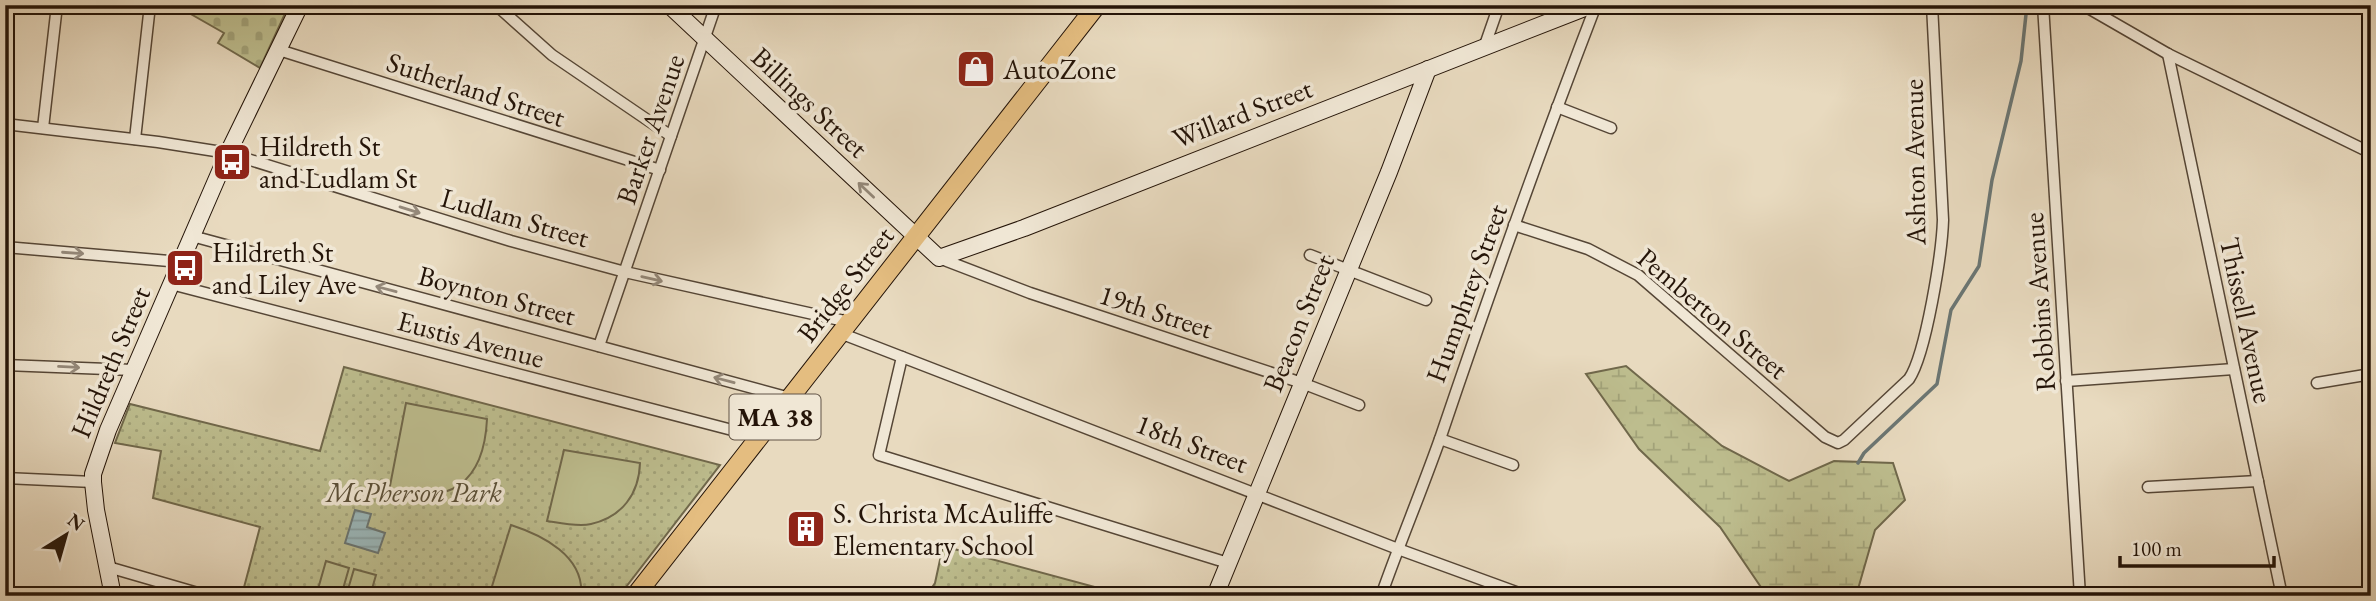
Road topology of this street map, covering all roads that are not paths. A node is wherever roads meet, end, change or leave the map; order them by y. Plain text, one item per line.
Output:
1 (57, 5) edge
2 (150, 5) edge
3 (300, 5) edge
4 (496, 5) edge
5 (669, 5) edge
6 (716, 5) edge
7 (1097, 5) edge
8 (1499, 5) edge
9 (1594, 5) edge
10 (1932, 5) edge
11 (2043, 5) edge
12 (2083, 5) edge
13 (704, 38) junction
14 (1484, 48) junction
15 (279, 50) junction
16 (2168, 54) junction
17 (1428, 69) junction
18 (1557, 107) junction
19 (5, 124) edge
20 (43, 128) junction
21 (1611, 128) dead end
22 (671, 135) junction
23 (135, 139) junction
24 (228, 153) junction
25 (2371, 153) edge
26 (660, 170) junction
27 (1514, 225) junction
28 (192, 236) junction
29 (915, 238) junction
30 (5, 247) edge
31 (1310, 255) dead end
32 (939, 258) junction
33 (181, 262) junction
34 (1348, 270) junction
35 (625, 272) junction
36 (171, 284) junction
37 (1426, 300) dead end
38 (845, 328) junction
39 (599, 346) junction
40 (902, 357) junction
41 (5, 365) edge
42 (2234, 369) junction
43 (133, 370) junction
44 (2371, 374) edge
45 (2066, 381) junction
46 (1302, 383) junction
47 (2317, 383) dead end
48 (790, 398) junction
49 (1359, 405) dead end
50 (759, 437) junction
51 (1440, 439) junction
52 (1832, 442) joint
53 (1513, 465) dead end
54 (5, 478) edge
55 (2258, 481) junction
56 (93, 482) junction
57 (2147, 487) dead end
58 (1257, 492) junction
59 (1398, 549) junction
60 (1228, 563) junction
61 (108, 567) junction
62 (2278, 595) edge
63 (113, 596) edge
64 (208, 596) edge
65 (635, 596) edge
66 (1215, 596) edge
67 (1381, 596) edge
68 (1527, 596) edge
69 (2080, 596) edge

1 - 20 street
2 - 23 street
3 - 15 street, Hildreth Street
4 - 22 street
5 - 13 street, Billings Street
6 - 13 street, Barker Avenue
7 - 29 main road, Bridge Street / MA 38
8 - 14 street
9 - 14 street, Willard Street
9 - 18 street, Humphrey Street
10 - 52 street, Ashton Avenue
11 - 45 street, Robbins Avenue
12 - 16 street
13 - 22 street, Barker Avenue
29 -> 13 street, Billings Street
14 - 17 street, Willard Street
15 - 24 street, Hildreth Street
15 - 26 street, Sutherland Street
16 - 25 street
16 - 42 street, Thissell Avenue
17 - 32 street, Willard Street
17 - 34 street, Beacon Street
18 - 21 street
18 - 27 street, Humphrey Street
19 - 20 street, Ludlam Street
20 - 23 street, Ludlam Street
22 - 26 street, Barker Avenue
23 - 24 street, Ludlam Street
24 - 28 street, Hildreth Street
24 -> 35 street, Ludlam Street
26 - 35 street, Barker Avenue
27 - 51 street, Humphrey Street
27 - 52 street, Pemberton Street
28 - 33 street, Hildreth Street
39 -> 28 street, Boynton Street
29 - 32 street
29 - 38 main road, Bridge Street / MA 38
30 -> 33 street
31 - 34 street
32 - 46 street, 19th Street
33 - 36 street, Hildreth Street
34 - 37 street
34 - 46 street, Beacon Street
35 -> 38 street, Ludlam Street
35 - 39 street, Barker Avenue
36 - 43 street, Hildreth Street
36 - 50 street, Eustis Avenue
38 - 40 street, 18th Street
38 - 48 main road, Bridge Street / MA 38
48 -> 39 street, Boynton Street
40 - 58 street, 18th Street
40 - 60 street
41 -> 43 street
42 - 45 street
42 - 55 street, Thissell Avenue
43 - 56 street, Hildreth Street
44 - 47 street
45 - 69 street, Robbins Avenue
46 - 49 street, 19th Street
46 - 58 street, Beacon Street
48 - 50 main road, Bridge Street / MA 38
50 - 65 main road, Bridge Street / MA 38
51 - 53 street
51 - 59 street, Humphrey Street
54 - 56 street
55 - 57 street
55 - 62 street, Thissell Avenue
56 - 61 street, Hildreth Street
58 - 59 street, 18th Street
58 - 60 street, Beacon Street
59 - 67 street, Humphrey Street
59 - 68 street, 18th Street
60 - 66 street, Beacon Street
61 - 63 street, Hildreth Street
61 - 64 street

